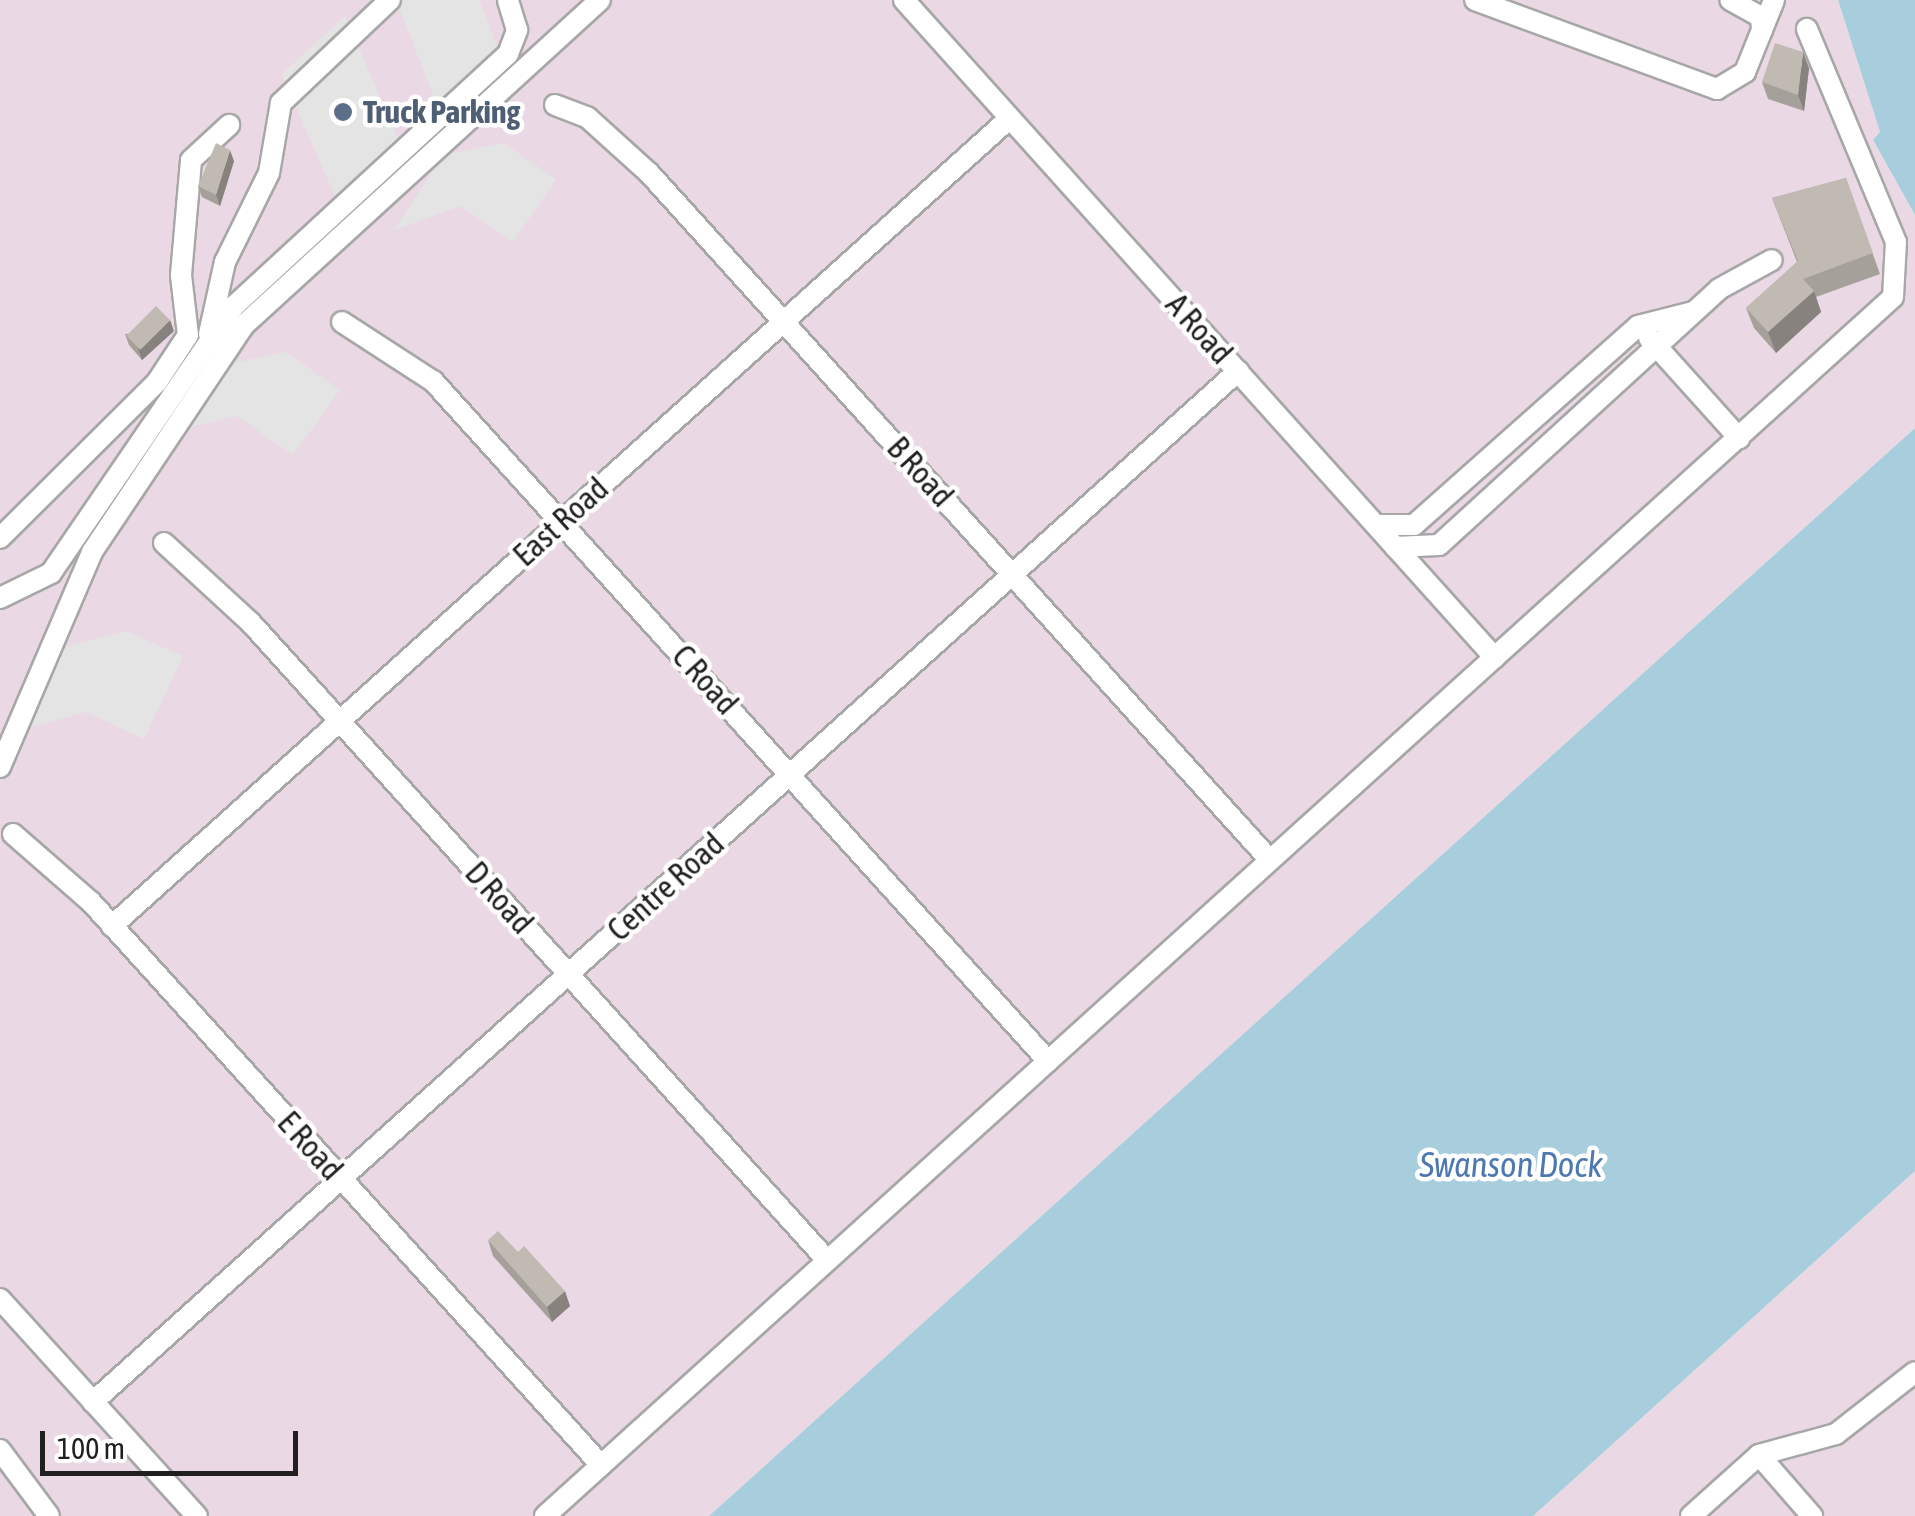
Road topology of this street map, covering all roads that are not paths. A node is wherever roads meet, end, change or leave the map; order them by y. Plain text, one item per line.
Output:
1 (390, 0) edge
2 (508, 0) edge
3 (600, 0) edge
4 (904, 0) edge
5 (1474, 0) edge
6 (1774, 0) edge
7 (1745, 2) edge
8 (1807, 29) dead end
9 (1762, 30) junction
10 (554, 105) dead end
11 (1009, 118) junction
12 (229, 125) dead end
13 (1772, 260) dead end
14 (1694, 312) junction
15 (342, 322) dead end
16 (784, 322) junction
17 (1638, 326) junction
18 (208, 336) junction
19 (1658, 348) junction
20 (1238, 371) junction
21 (1739, 438) junction
22 (562, 521) junction
23 (1374, 524) junction
24 (0, 538) edge
25 (164, 543) dead end
26 (1395, 546) junction
27 (1013, 574) junction
28 (0, 598) edge
29 (1495, 658) junction
30 (340, 721) junction
31 (0, 767) edge
32 (790, 774) junction
33 (13, 834) dead end
34 (1270, 860) junction
35 (112, 926) junction
36 (568, 975) junction
37 (1048, 1061) junction
38 (340, 1180) junction
39 (827, 1260) junction
40 (0, 1298) edge
41 (1915, 1372) edge
42 (93, 1402) junction
43 (0, 1450) edge
44 (1759, 1455) junction
45 (601, 1465) junction
46 (49, 1516) edge
47 (197, 1516) edge
48 (545, 1516) edge
49 (1691, 1516) edge
50 (1812, 1516) edge

1 - 18 lane
2 - 18 lane
3 - 31 lane
4 - 11 lane, A Road
5 - 9 lane
6 - 9 lane
7 - 9 lane
8 - 21 lane
10 - 16 lane, B Road
11 - 16 lane, East Road
11 - 20 lane, A Road
12 - 24 lane
13 - 14 lane
14 - 17 lane
14 - 19 lane
15 - 22 lane, C Road
16 - 22 lane, East Road
16 - 27 lane, B Road
17 - 19 lane
17 - 23 lane
18 - 28 lane
19 - 21 lane
19 - 26 lane
20 - 23 lane, A Road
20 - 27 lane, Centre Road
21 - 29 lane
22 - 30 lane, East Road
22 - 32 lane, C Road
23 - 26 lane, A Road
25 - 30 lane, D Road
26 - 29 lane, A Road
27 - 32 lane, Centre Road
27 - 34 lane, B Road
29 - 34 lane
30 - 35 lane, East Road
30 - 36 lane, D Road
32 - 36 lane, Centre Road
32 - 37 lane, C Road
33 - 35 lane, E Road
34 - 37 lane
35 - 38 lane, E Road
36 - 38 lane, Centre Road
36 - 39 lane, D Road
37 - 39 lane
38 - 42 lane, Centre Road
38 - 45 lane, E Road
39 - 45 lane
40 - 42 lane
41 - 44 lane
42 - 47 lane
43 - 46 lane
44 - 49 lane
44 - 50 lane
45 - 48 lane

